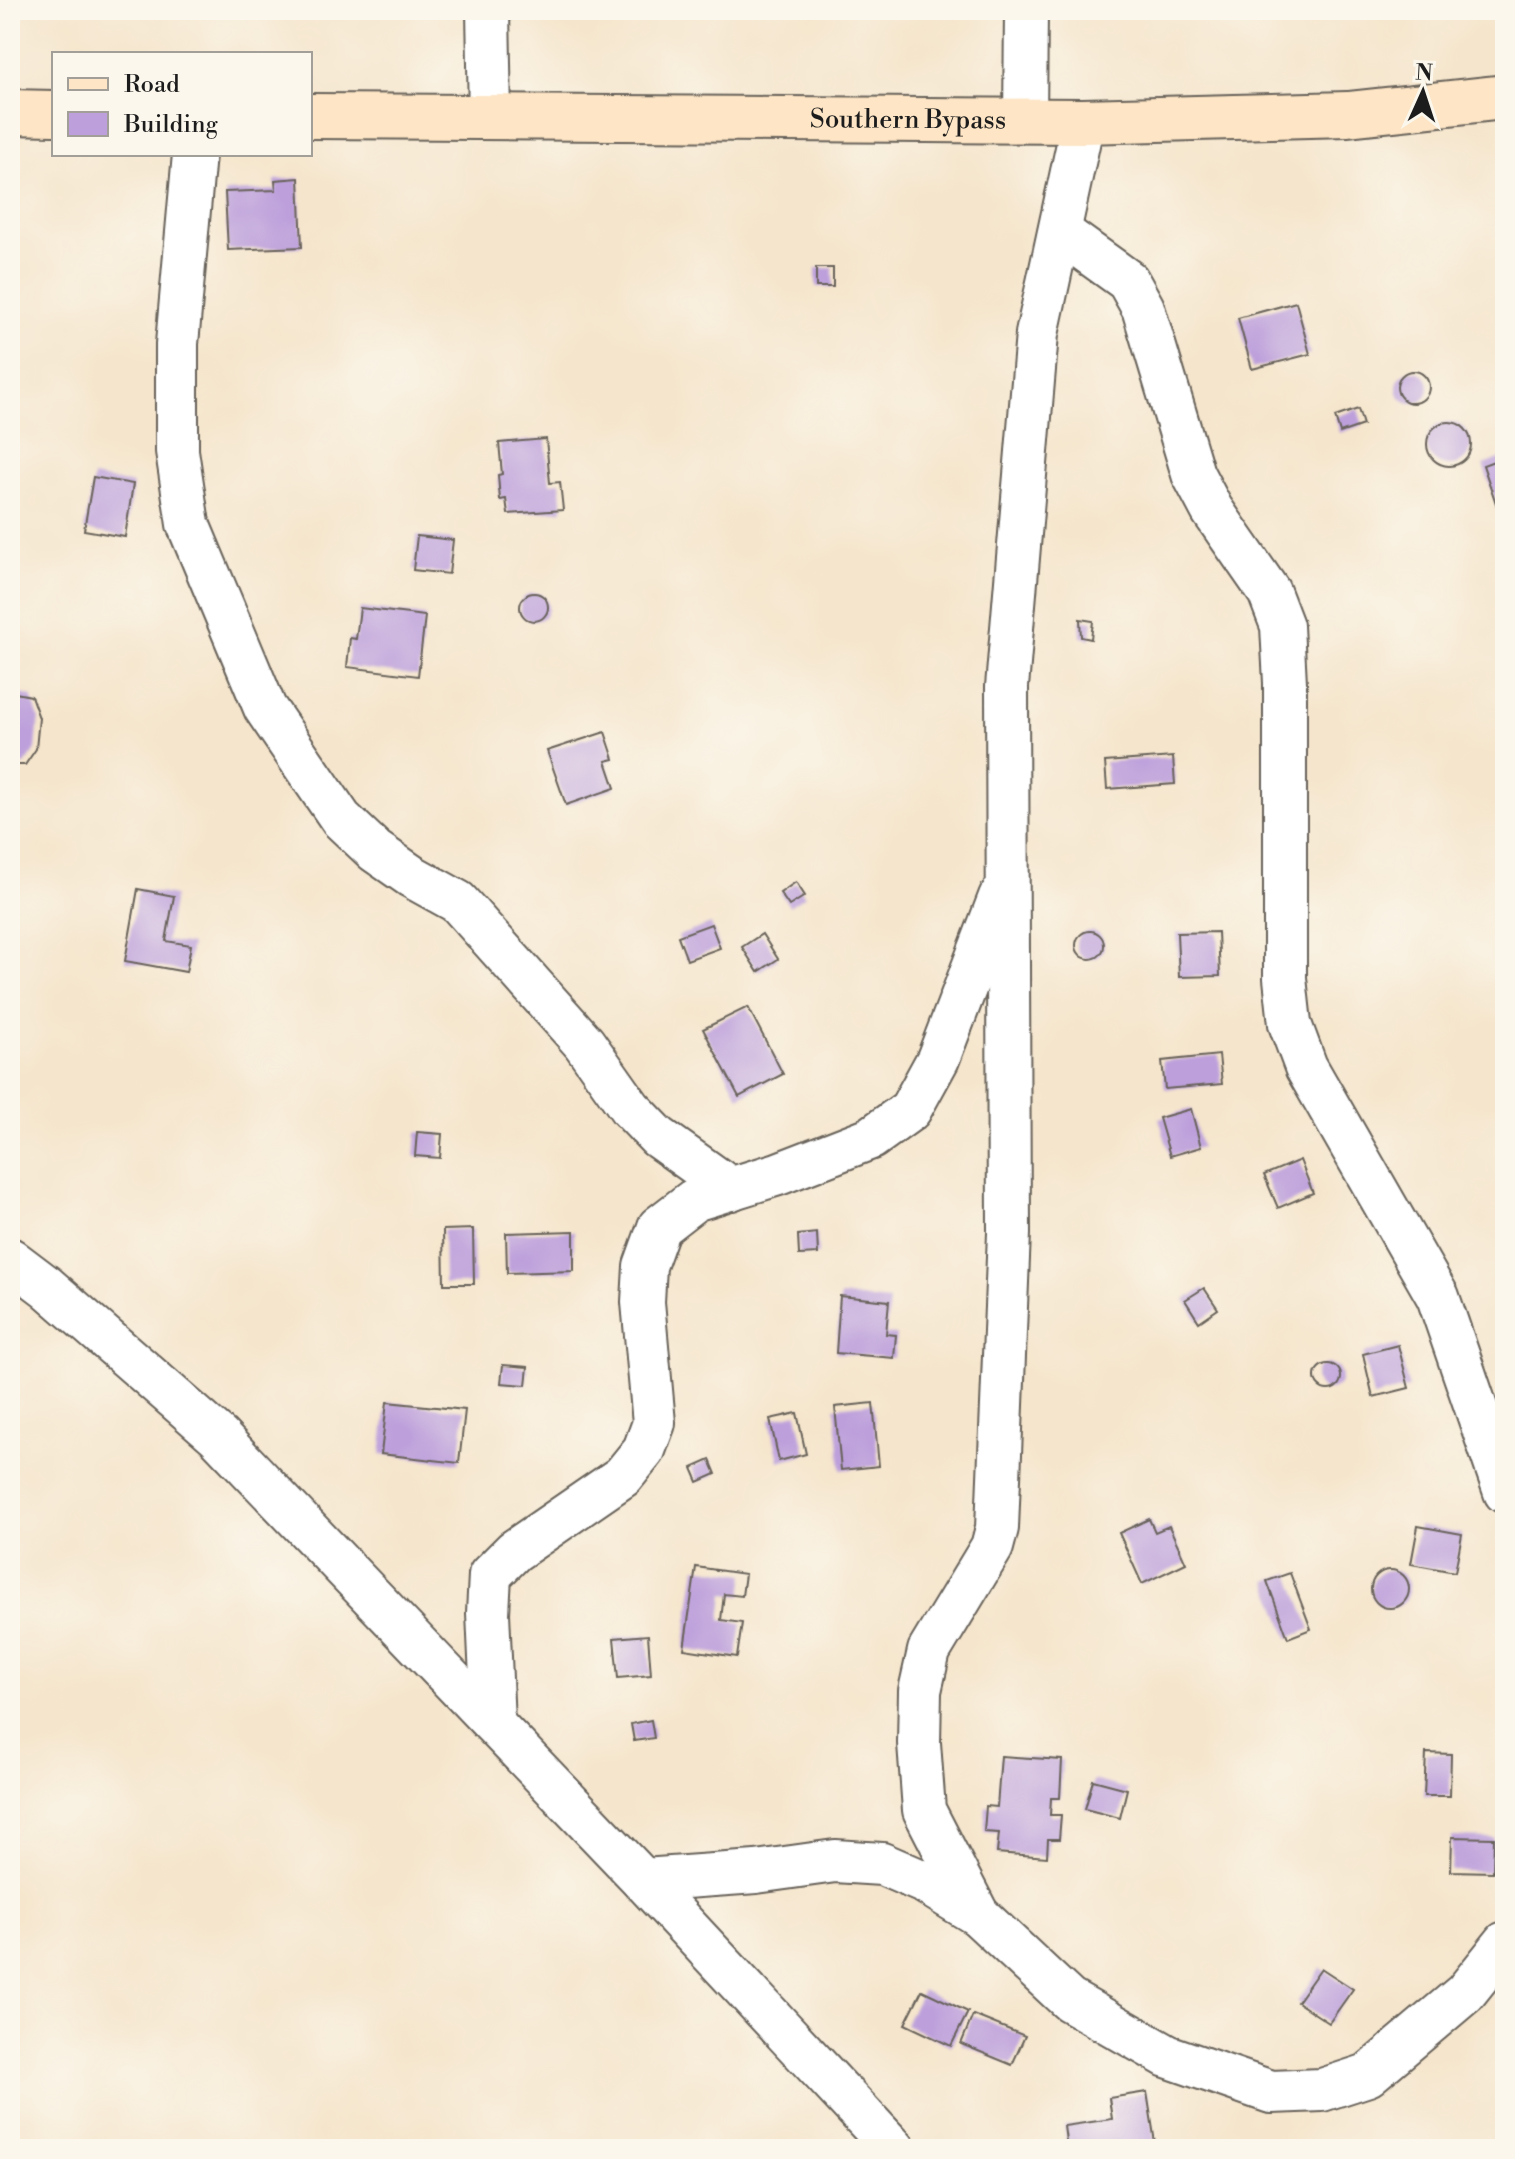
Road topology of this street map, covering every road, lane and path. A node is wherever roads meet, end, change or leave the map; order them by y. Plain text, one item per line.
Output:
1 (488, 10) edge
2 (1026, 10) edge
3 (1505, 97) edge
4 (10, 112) edge
5 (52, 113) edge
6 (312, 116) edge
7 (490, 117) junction
8 (1025, 121) junction
9 (1083, 121) junction
10 (194, 156) edge
11 (1060, 232) junction
12 (1008, 875) junction
13 (731, 1189) junction
14 (10, 1259) edge
15 (1505, 1492) edge
16 (493, 1723) junction
17 (643, 1880) junction
18 (978, 1915) junction
19 (1505, 1943) edge
20 (894, 2149) edge

1 - 7 street
2 - 8 street
3 - 9 street, Southern Bypass
4 - 5 street
6 - 7 street, Southern Bypass
7 - 8 street, Southern Bypass
8 - 9 street, Southern Bypass
9 - 11 street
10 - 13 street
11 - 12 street
11 - 15 street
12 - 13 street
12 - 18 street
13 - 16 street
14 - 16 street
16 - 17 street
17 - 18 street
17 - 20 street
18 - 19 street

